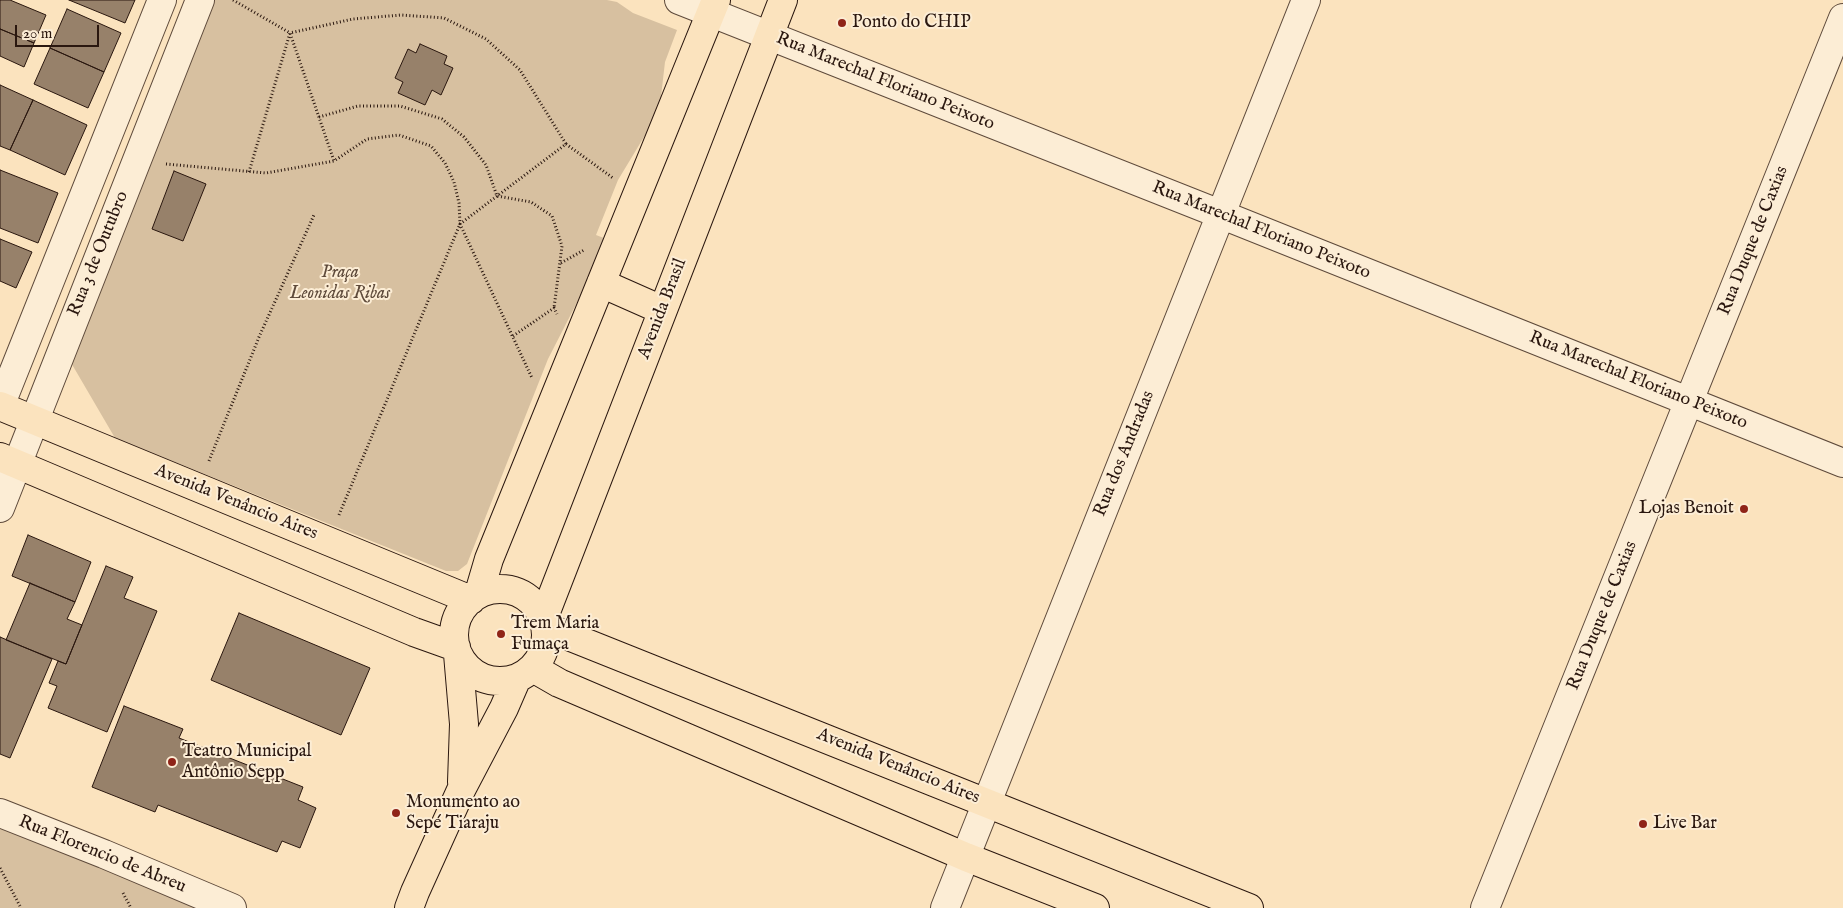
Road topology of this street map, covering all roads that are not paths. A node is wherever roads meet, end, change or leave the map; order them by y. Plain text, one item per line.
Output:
1 (162, 0) edge
2 (200, 0) edge
3 (679, 0) edge
4 (783, 0) edge
5 (1306, 0) edge
6 (714, 6) edge
7 (1843, 18) edge
8 (769, 36) junction
9 (1220, 214) junction
10 (601, 283) junction
11 (662, 310) junction
12 (1690, 402) junction
13 (0, 406) edge
14 (34, 419) junction
15 (9, 461) edge
16 (1843, 463) edge
17 (0, 508) edge
18 (475, 597) junction
19 (545, 622) junction
20 (457, 650) junction
21 (525, 674) junction
22 (462, 788) junction
23 (987, 803) junction
24 (0, 813) edge
25 (966, 857) junction
26 (406, 903) edge
27 (232, 908) edge
28 (946, 908) edge
29 (1095, 908) edge
30 (1249, 908) edge
31 (1485, 908) edge

1 - 13 street, Rua 3 de Outubro
2 - 14 street, Rua 3 de Outubro
3 - 6 street, Rua Marechal Floriano Peixoto
4 - 8 main road, Avenida Brasil
5 - 9 street, Rua dos Andradas
6 - 8 street, Rua Marechal Floriano Peixoto
6 - 10 main road
7 - 12 street, Rua Duque de Caxias
8 - 9 street, Rua Marechal Floriano Peixoto
8 - 11 main road, Avenida Brasil
9 - 12 street, Rua Marechal Floriano Peixoto
9 - 23 street, Rua dos Andradas
10 - 11 main road
10 - 18 main road
11 - 19 main road, Avenida Brasil
12 - 16 street, Rua Marechal Floriano Peixoto
12 - 31 street, Rua Duque de Caxias
13 - 14 main road, Avenida Venâncio Aires
14 - 15 street, Rua 3 de Outubro
14 - 18 main road, Avenida Venâncio Aires
15 - 17 street, Rua 3 de Outubro
15 - 20 main road
18 - 19 main road, Avenida Venâncio Aires
18 - 20 main road
19 - 21 main road
19 - 23 main road, Avenida Venâncio Aires
20 - 21 main road
20 - 22 main road
21 - 22 main road
21 - 25 main road
22 - 26 main road
23 - 25 street, Rua dos Andradas
23 - 30 main road, Avenida Venâncio Aires
24 - 27 street, Rua Florencio de Abreu
25 - 28 street, Rua dos Andradas
25 - 29 main road

